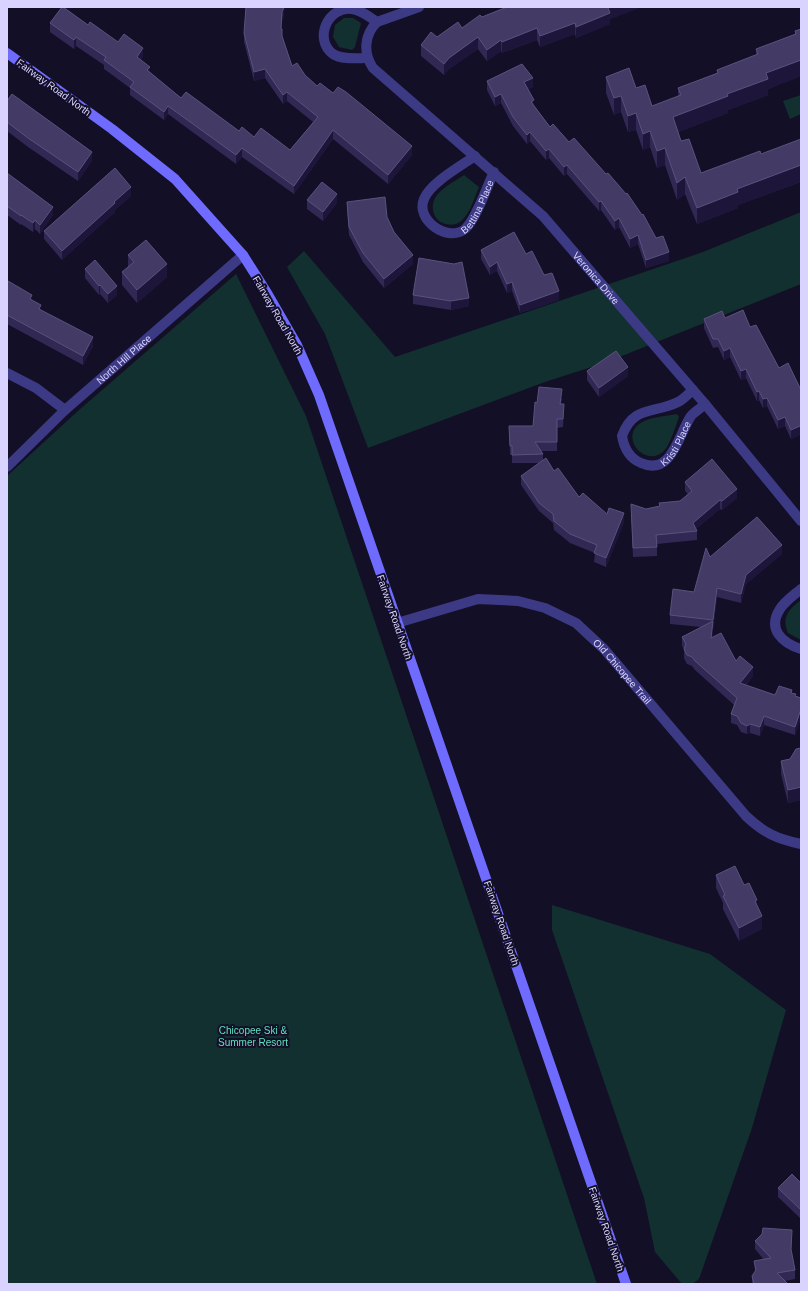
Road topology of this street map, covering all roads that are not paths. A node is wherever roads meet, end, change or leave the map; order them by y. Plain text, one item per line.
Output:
1 (419, 7) edge
2 (377, 22) junction
3 (7, 53) edge
4 (367, 58) junction
5 (475, 156) junction
6 (494, 172) junction
7 (243, 255) junction
8 (7, 373) edge
9 (693, 390) junction
10 (705, 404) junction
11 (65, 410) junction
12 (7, 467) edge
13 (801, 521) edge
14 (801, 590) edge
15 (397, 623) junction
16 (801, 649) edge
17 (801, 844) edge
18 (626, 1284) edge

1 - 2 street
2 - 4 street
2 - 4 street
3 - 7 main road, Fairway Road North
4 - 5 street, Veronica Drive
5 - 6 street, Veronica Drive
5 - 6 street, Bettina Place
6 - 9 street, Veronica Drive
7 - 11 street, North Hill Place
7 - 15 main road, Fairway Road North
8 - 11 street
9 - 10 street, Veronica Drive
9 - 10 street, Kristi Place
10 - 13 street, Veronica Drive
11 - 12 street, North Hill Place
14 - 16 street
15 - 17 street, Old Chicopee Trail
15 - 18 main road, Fairway Road North

